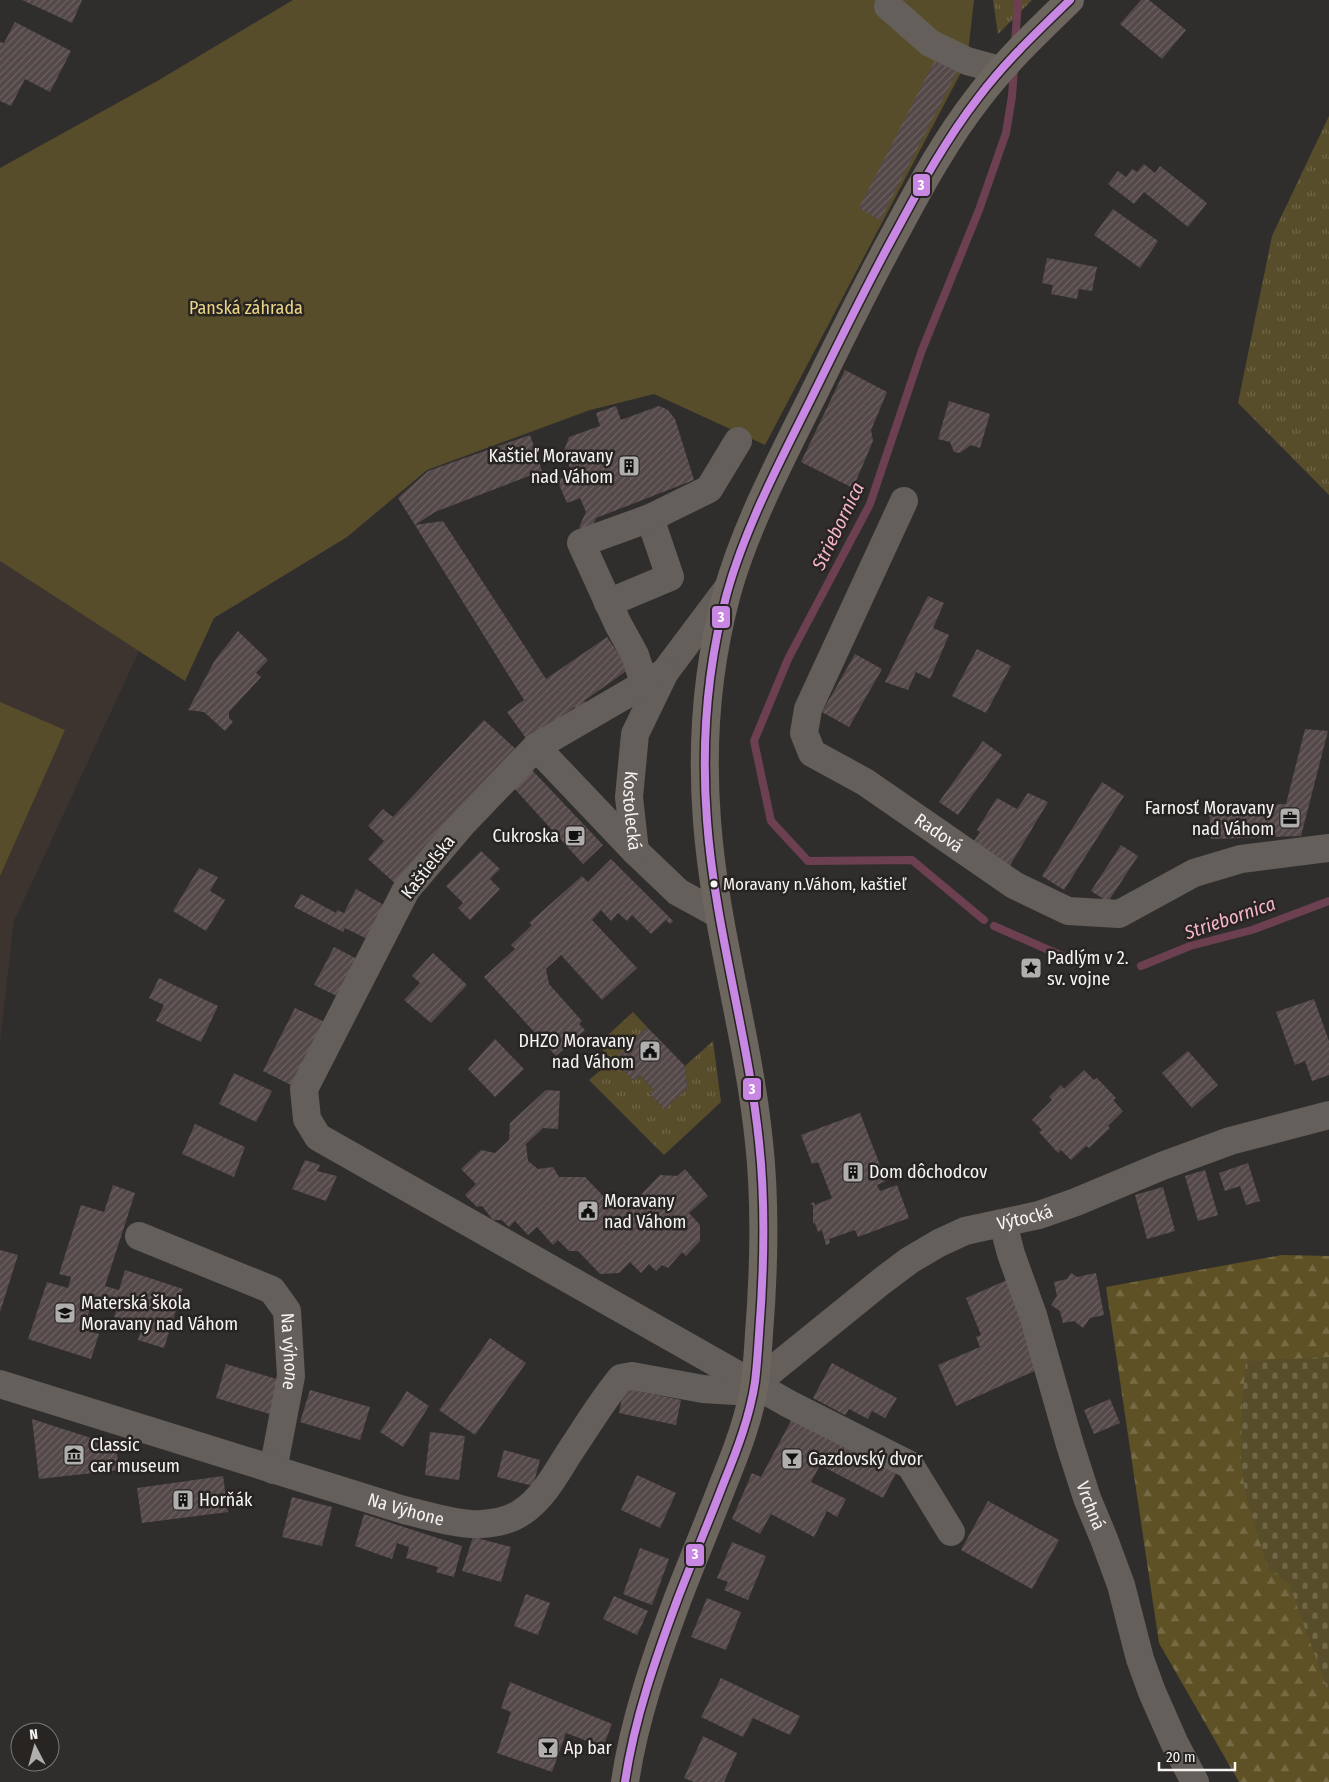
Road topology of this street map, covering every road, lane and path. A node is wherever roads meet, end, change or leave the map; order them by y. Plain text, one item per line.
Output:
1 (1070, 0) edge
2 (888, 6) dead end
3 (1000, 70) junction
4 (738, 441) dead end
5 (904, 501) dead end
6 (650, 518) junction
7 (728, 588) junction
8 (608, 603) junction
9 (655, 678) junction
10 (536, 747) junction
11 (1329, 848) edge
12 (635, 850) junction
13 (718, 914) junction
14 (1329, 1115) edge
15 (1003, 1223) junction
16 (139, 1236) dead end
17 (0, 1384) edge
18 (755, 1384) junction
19 (273, 1470) junction
20 (951, 1532) dead end
21 (624, 1782) edge
22 (1195, 1782) edge

1 - 3 main road, Kostolecká
2 - 3 street
3 - 7 main road, Kostolecká
4 - 6 street
5 - 11 street, Radová
6 - 8 street
6 - 8 street
7 - 9 street, Kostolecká
7 - 13 main road, Kostolecká
8 - 9 street
9 - 10 street, Kostolecká
9 - 12 street, Kostolecká
10 - 12 street
10 - 18 street, Kaštieľska
12 - 13 street, Kostolecká
13 - 18 main road, Kostolecká
14 - 15 street, Výtocká
15 - 18 street, Výtocká
15 - 22 street, Vrchná
16 - 19 street, Na výhone
17 - 19 street, Na Výhone
18 - 19 street, Na Výhone
18 - 20 street
18 - 21 main road, Kostolecká

